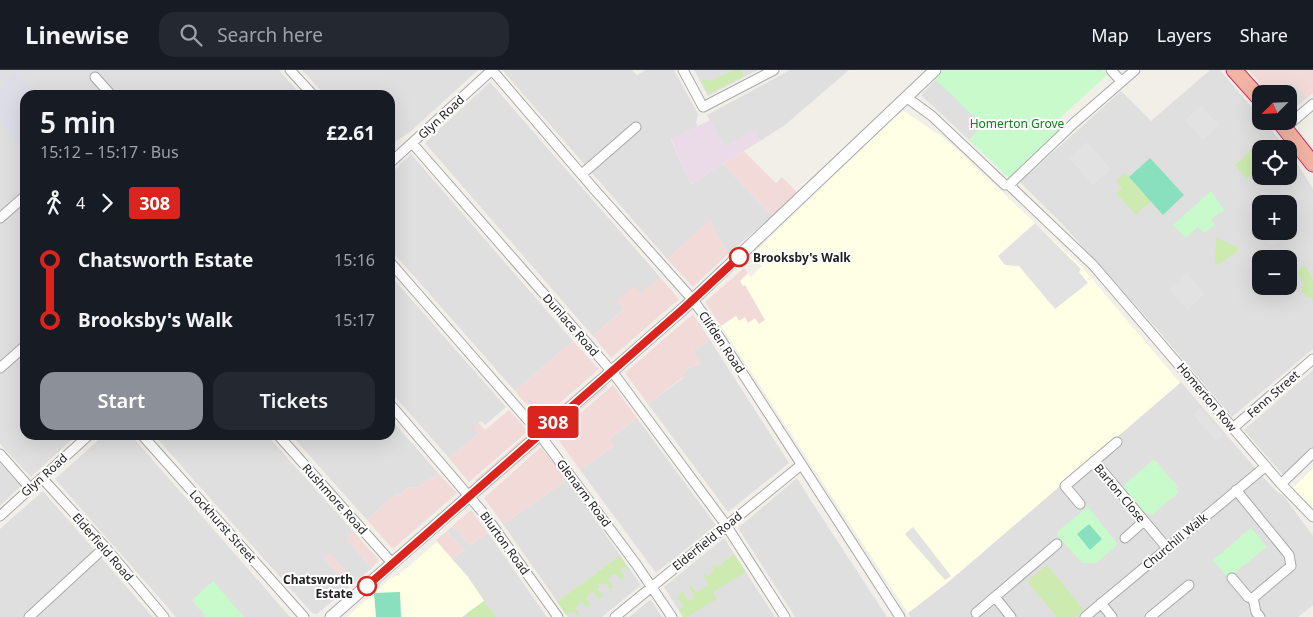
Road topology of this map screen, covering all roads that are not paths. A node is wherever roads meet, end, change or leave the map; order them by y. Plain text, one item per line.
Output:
1 (290, 70) edge
2 (492, 70) edge
3 (684, 70) edge
4 (774, 70) edge
5 (935, 70) edge
6 (1111, 70) edge
7 (1135, 70) edge
8 (1234, 70) edge
9 (95, 77) dead end
10 (1121, 81) junction
11 (107, 90) edge
12 (308, 90) edge
13 (1252, 90) edge
14 (906, 97) junction
15 (1313, 104) edge
16 (1298, 114) edge
17 (636, 127) dead end
18 (1286, 130) edge
19 (412, 143) junction
20 (395, 158) edge
21 (1313, 164) edge
22 (582, 174) junction
23 (1009, 185) junction
24 (20, 200) edge
25 (0, 218) edge
26 (395, 268) edge
27 (693, 300) junction
28 (20, 350) edge
29 (1313, 359) edge
30 (0, 368) edge
31 (612, 371) junction
32 (395, 410) edge
33 (1232, 428) junction
34 (539, 434) junction
35 (84, 440) edge
36 (146, 440) edge
37 (282, 440) edge
38 (1116, 442) dead end
39 (1313, 453) edge
40 (0, 454) edge
41 (1094, 461) junction
42 (800, 465) junction
43 (1266, 466) junction
44 (42, 478) junction
45 (1281, 484) junction
46 (30, 488) junction
47 (1236, 490) junction
48 (469, 497) junction
49 (1080, 504) dead end
50 (0, 516) edge
51 (1313, 518) edge
52 (1144, 521) junction
53 (726, 525) junction
54 (1125, 538) dead end
55 (1058, 544) dead end
56 (105, 548) junction
57 (1167, 548) junction
58 (392, 563) junction
59 (1232, 578) dead end
60 (1189, 585) dead end
61 (652, 586) junction
62 (995, 597) junction
63 (1253, 598) junction
64 (1101, 603) junction
65 (976, 613) dead end
66 (29, 617) edge
67 (164, 617) edge
68 (304, 617) edge
69 (331, 617) edge
70 (558, 617) edge
71 (615, 617) edge
72 (672, 617) edge
73 (785, 617) edge
74 (900, 617) edge
75 (1011, 617) edge
76 (1085, 617) edge
77 (1112, 617) edge
78 (1150, 617) edge
79 (1260, 617) edge

1 - 12 street
2 - 19 street, Glyn Road
2 - 22 street, Clifden Road
3 - 4 street
5 - 14 street
6 - 10 street
7 - 10 street
8 - 13 highway
9 - 11 street
10 - 23 street
14 - 23 street
14 - 27 street
15 - 16 street
17 - 22 street
18 - 21 highway
19 - 20 street, Glyn Road
19 - 31 street, Dunlace Road
22 - 27 street, Clifden Road
23 - 33 street, Homerton Row
24 - 25 street
26 - 34 street, Glenarm Road
27 - 31 street
27 - 42 street, Clifden Road
28 - 30 street
29 - 33 street, Fenn Street
31 - 34 street
31 - 53 street, Dunlace Road
32 - 48 street, Blurton Road
33 - 43 street, Homerton Row
34 - 48 street
34 - 61 street, Glenarm Road
35 - 44 street, Glyn Road
36 - 68 street, Lockhurst Street
37 - 58 street, Rushmore Road
38 - 41 street
39 - 45 street
40 - 46 street
41 - 49 street, Barton Close
41 - 52 street, Barton Close
42 - 53 street, Elderfield Road
42 - 74 street, Clifden Road
43 - 45 street, Homerton Row
43 - 47 street, Churchill Walk
44 - 46 street, Glyn Road
44 - 56 street, Elderfield Road
45 - 51 street, Homerton Row
46 - 50 street, Glyn Road
47 - 57 street, Churchill Walk
47 - 63 street
48 - 58 street
48 - 70 street, Blurton Road
52 - 54 street
52 - 57 street, Barton Close
53 - 61 street, Elderfield Road
53 - 73 street, Dunlace Road
55 - 62 street
56 - 66 street
56 - 67 street, Elderfield Road
57 - 64 street, Churchill Walk
58 - 69 street
59 - 63 street
60 - 78 street
61 - 71 street, Elderfield Road
61 - 72 street, Glenarm Road
62 - 65 street
62 - 75 street
63 - 79 street
64 - 76 street, Churchill Walk
64 - 77 street

